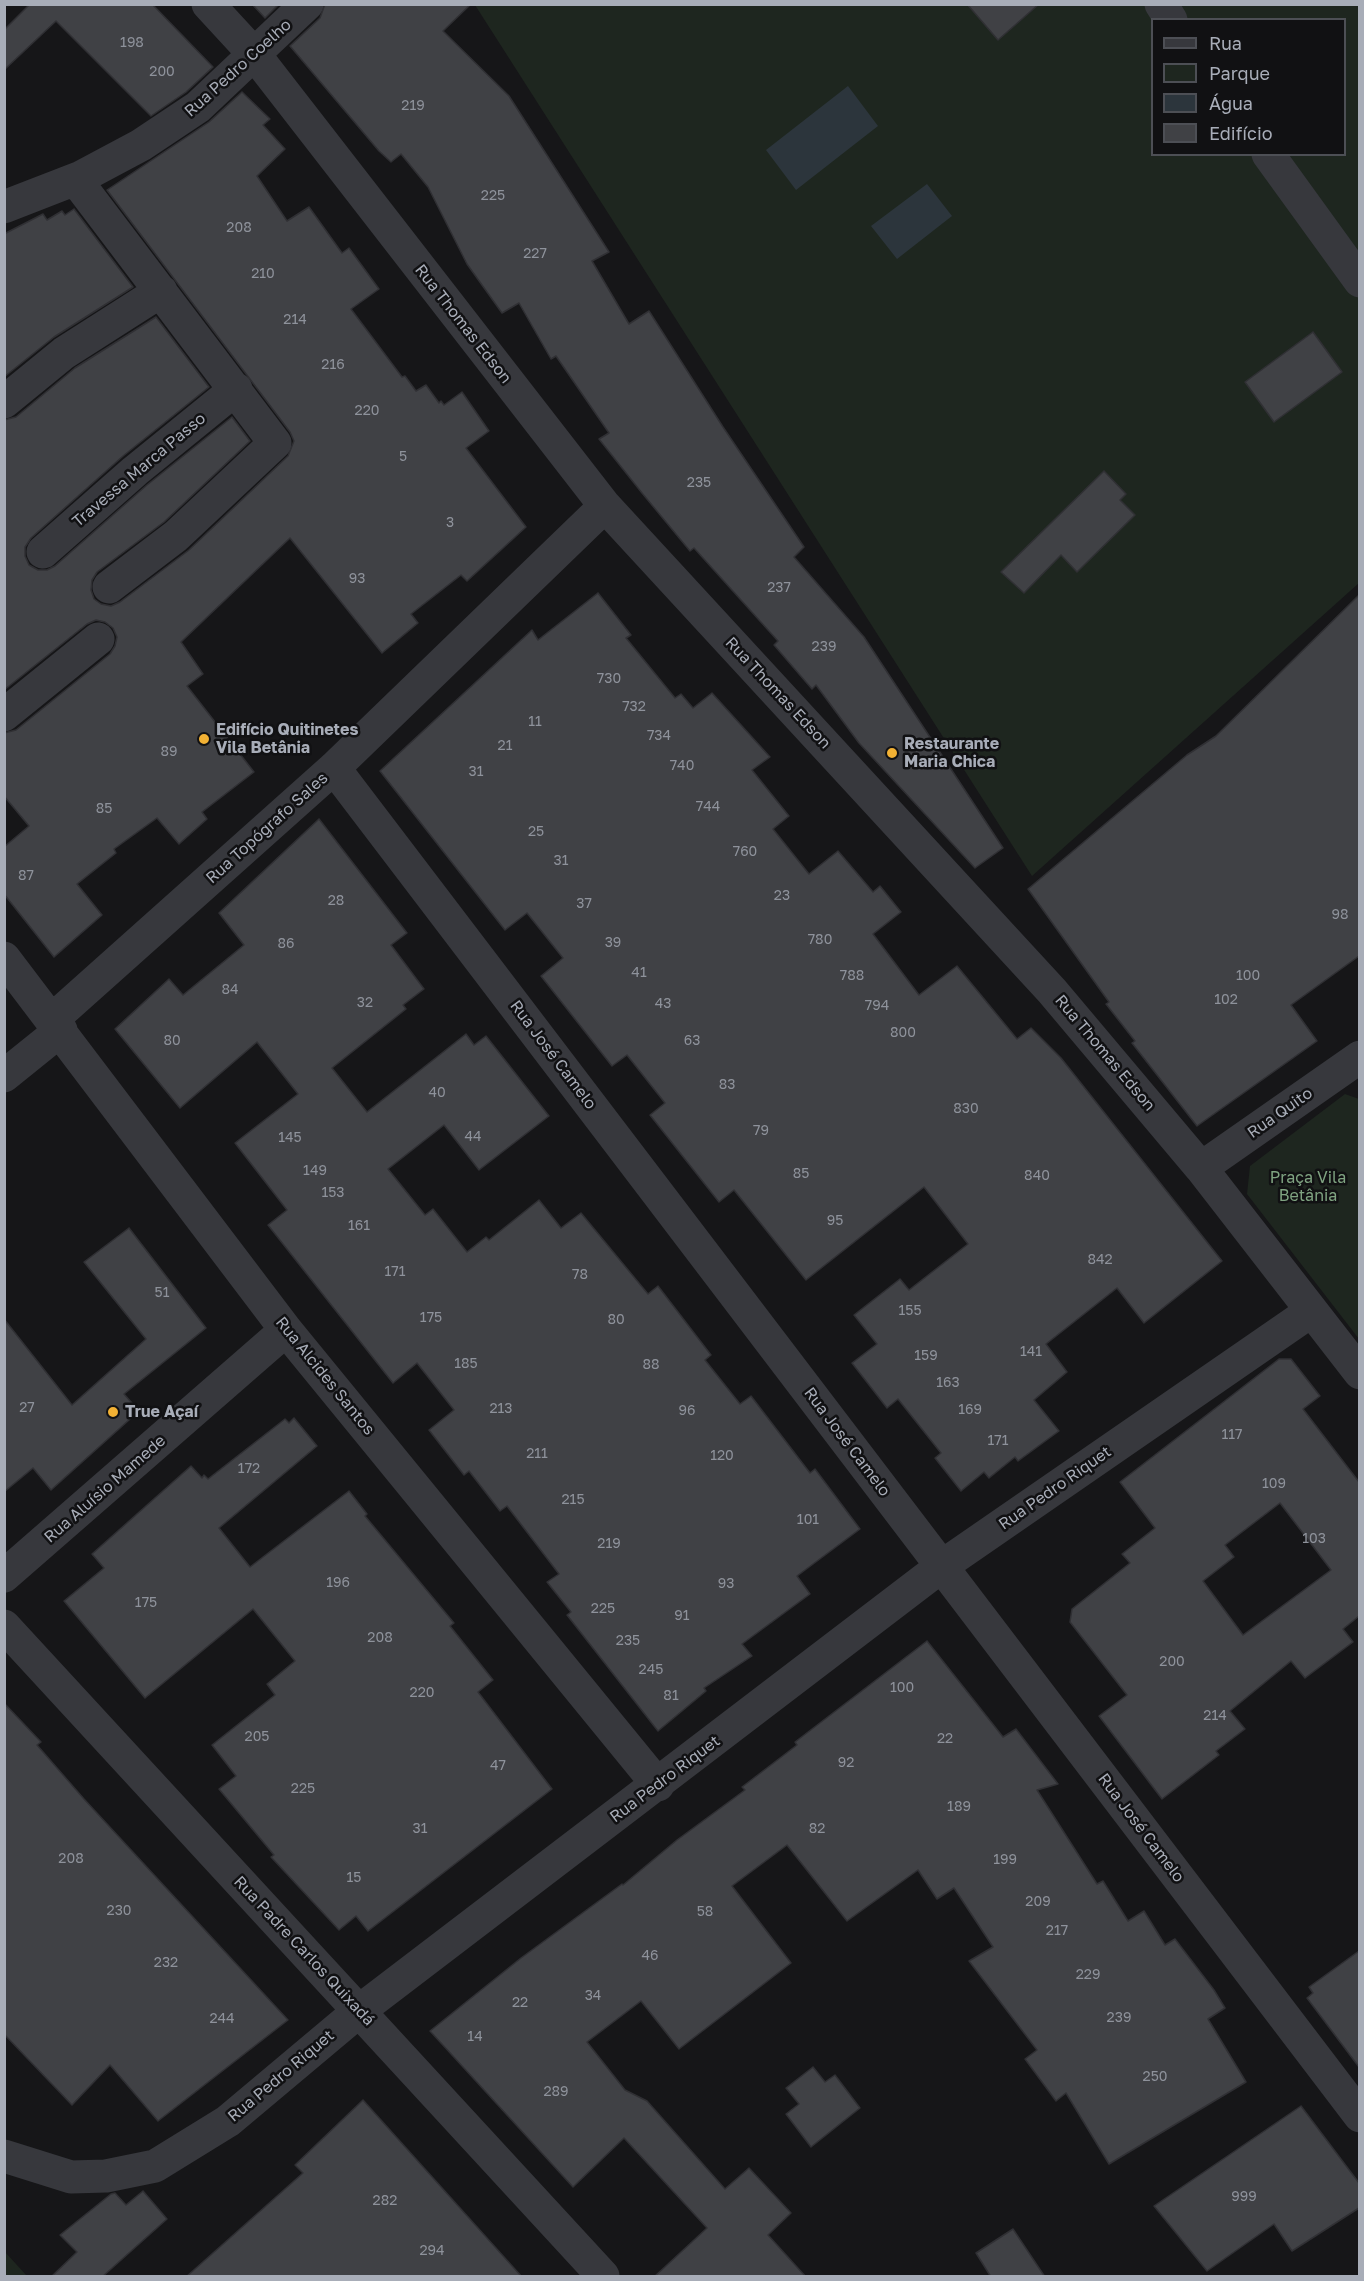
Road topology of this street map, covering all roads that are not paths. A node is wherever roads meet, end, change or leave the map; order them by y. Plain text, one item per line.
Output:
1 (208, 4) edge
2 (307, 4) edge
3 (1161, 4) edge
4 (1170, 18) edge
5 (255, 55) junction
6 (1269, 156) edge
7 (76, 180) junction
8 (4, 207) edge
9 (1359, 281) edge
10 (161, 291) junction
11 (237, 389) junction
12 (4, 402) edge
13 (605, 506) junction
14 (42, 552) dead end
15 (109, 587) dead end
16 (98, 639) dead end
17 (4, 715) edge
18 (334, 768) junction
19 (4, 958) edge
20 (57, 1024) junction
21 (1359, 1058) edge
22 (4, 1076) edge
23 (1201, 1168) junction
24 (1310, 1312) junction
25 (286, 1330) junction
26 (1359, 1373) edge
27 (942, 1566) junction
28 (4, 1576) edge
29 (4, 1626) edge
30 (658, 1785) junction
31 (359, 2011) junction
32 (1359, 2116) edge
33 (4, 2156) edge
34 (603, 2277) edge

1 - 5 street, Rua Thomas Edson
2 - 5 street, Rua Pedro Coelho
3 - 4 street
5 - 7 street, Rua Pedro Coelho
5 - 13 street, Rua Thomas Edson
6 - 9 street
7 - 8 street, Rua Pedro Coelho
7 - 10 street
10 - 11 street
10 - 12 street
11 - 14 street, Travessa Marca Passo
11 - 15 street
13 - 18 street, Rua Topógrafo Sales
13 - 23 street, Rua Thomas Edson
16 - 17 street
18 - 20 street, Rua Topógrafo Sales
18 - 27 street, Rua José Camelo
19 - 20 street, Rua Alcides Santos
20 - 22 street, Rua Topógrafo Sales
20 - 25 street, Rua Alcides Santos
21 - 23 street, Rua Quito
23 - 24 street, Rua Thomas Edson
24 - 26 street, Rua Thomas Edson
24 - 27 street, Rua Pedro Riquet
25 - 28 street, Rua Aluísio Mamede
25 - 30 street, Rua Alcides Santos
27 - 30 street, Rua Pedro Riquet
27 - 32 street, Rua José Camelo
29 - 31 street, Rua Padre Carlos Quixadá
30 - 31 street, Rua Pedro Riquet
31 - 33 street, Rua Pedro Riquet
31 - 34 street, Rua Padre Carlos Quixadá

